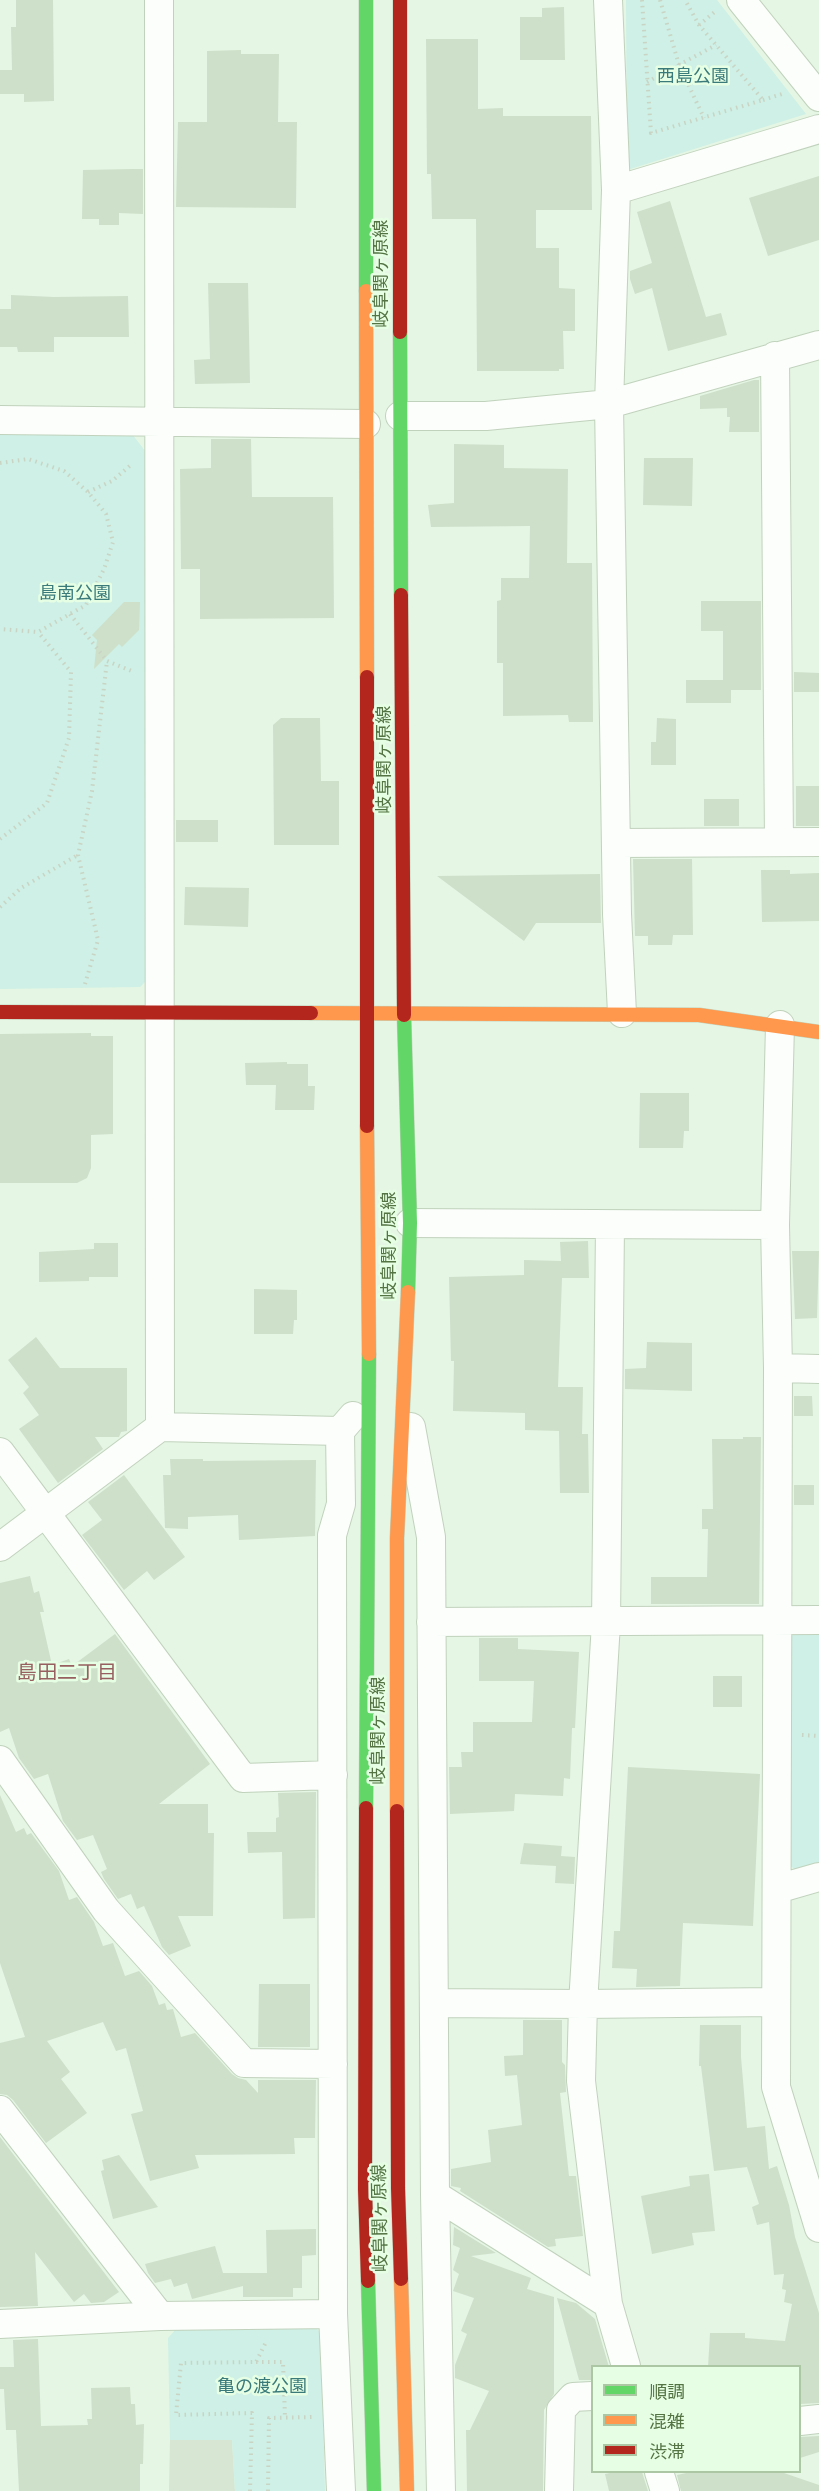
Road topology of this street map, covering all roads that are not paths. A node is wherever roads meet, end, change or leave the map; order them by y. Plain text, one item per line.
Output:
1 (159, 0) edge
2 (366, 0) edge
3 (400, 0) edge
4 (608, 0) edge
5 (731, 3) edge
6 (819, 96) edge
7 (819, 129) edge
8 (616, 190) junction
9 (819, 345) edge
10 (775, 356) junction
11 (609, 404) junction
12 (400, 416) junction
13 (0, 420) edge
14 (366, 424) junction
15 (159, 431) junction
16 (779, 842) junction
17 (819, 842) edge
18 (618, 843) junction
19 (0, 1012) edge
20 (405, 1012) junction
21 (158, 1013) junction
22 (368, 1013) junction
23 (622, 1013) junction
24 (780, 1025) junction
25 (819, 1032) edge
26 (410, 1223) junction
27 (775, 1225) junction
28 (610, 1226) junction
29 (778, 1368) junction
30 (819, 1368) edge
31 (370, 1395) junction
32 (405, 1396) junction
33 (160, 1427) junction
34 (340, 1431) junction
35 (0, 1452) edge
36 (45, 1514) junction
37 (0, 1547) edge
38 (819, 1620) edge
39 (776, 1621) junction
40 (431, 1622) junction
41 (606, 1623) junction
42 (0, 1760) edge
43 (333, 1775) junction
44 (819, 1877) edge
45 (777, 1889) junction
46 (775, 2002) junction
47 (434, 2003) junction
48 (583, 2004) junction
49 (333, 2064) junction
50 (0, 2110) edge
51 (435, 2194) junction
52 (819, 2228) edge
53 (608, 2304) junction
54 (333, 2314) junction
55 (160, 2316) junction
56 (0, 2325) edge
57 (625, 2365) edge
58 (591, 2396) edge
59 (819, 2419) edge
60 (801, 2421) edge
61 (658, 2473) edge
62 (341, 2491) edge
63 (374, 2491) edge
64 (407, 2491) edge
65 (441, 2491) edge
66 (559, 2491) edge
67 (665, 2491) edge

1 - 15 street
2 - 14 main road, 岐阜関ヶ原線
3 - 12 main road, 岐阜関ヶ原線
4 - 8 street
5 - 6 street
7 - 8 street
8 - 11 street
9 - 10 street
10 - 11 street
10 - 16 street
11 - 12 street
11 - 18 street
12 - 20 main road, 岐阜関ヶ原線
13 - 15 street
14 - 15 street
14 - 22 main road, 岐阜関ヶ原線
15 - 21 street
16 - 17 street
16 - 18 street
18 - 23 street
19 - 21 main road
20 - 22 main road
20 - 23 main road
20 - 26 main road, 岐阜関ヶ原線
21 - 22 main road
21 - 33 street
22 - 31 main road, 岐阜関ヶ原線
23 - 24 main road
24 - 25 main road
24 - 27 street
26 - 28 street
26 - 32 main road, 岐阜関ヶ原線
27 - 28 street
27 - 29 street
28 - 41 street
29 - 30 street
29 - 39 street
31 - 34 street
31 - 63 main road, 岐阜関ヶ原線
32 - 40 street
32 - 64 main road, 岐阜関ヶ原線
33 - 34 street
33 - 36 street
34 - 43 street
35 - 36 street
36 - 37 street
36 - 43 street
38 - 39 street
39 - 41 street
39 - 45 street
40 - 41 street
40 - 47 street
41 - 48 street
42 - 49 street
43 - 49 street
44 - 45 street
45 - 46 street
46 - 48 street
46 - 52 street
47 - 48 street
47 - 51 street
48 - 53 street
49 - 54 street
50 - 55 street
51 - 53 street
51 - 65 street
53 - 57 street
54 - 55 street
54 - 62 street
55 - 56 street
58 - 66 street
59 - 60 street
61 - 67 street

